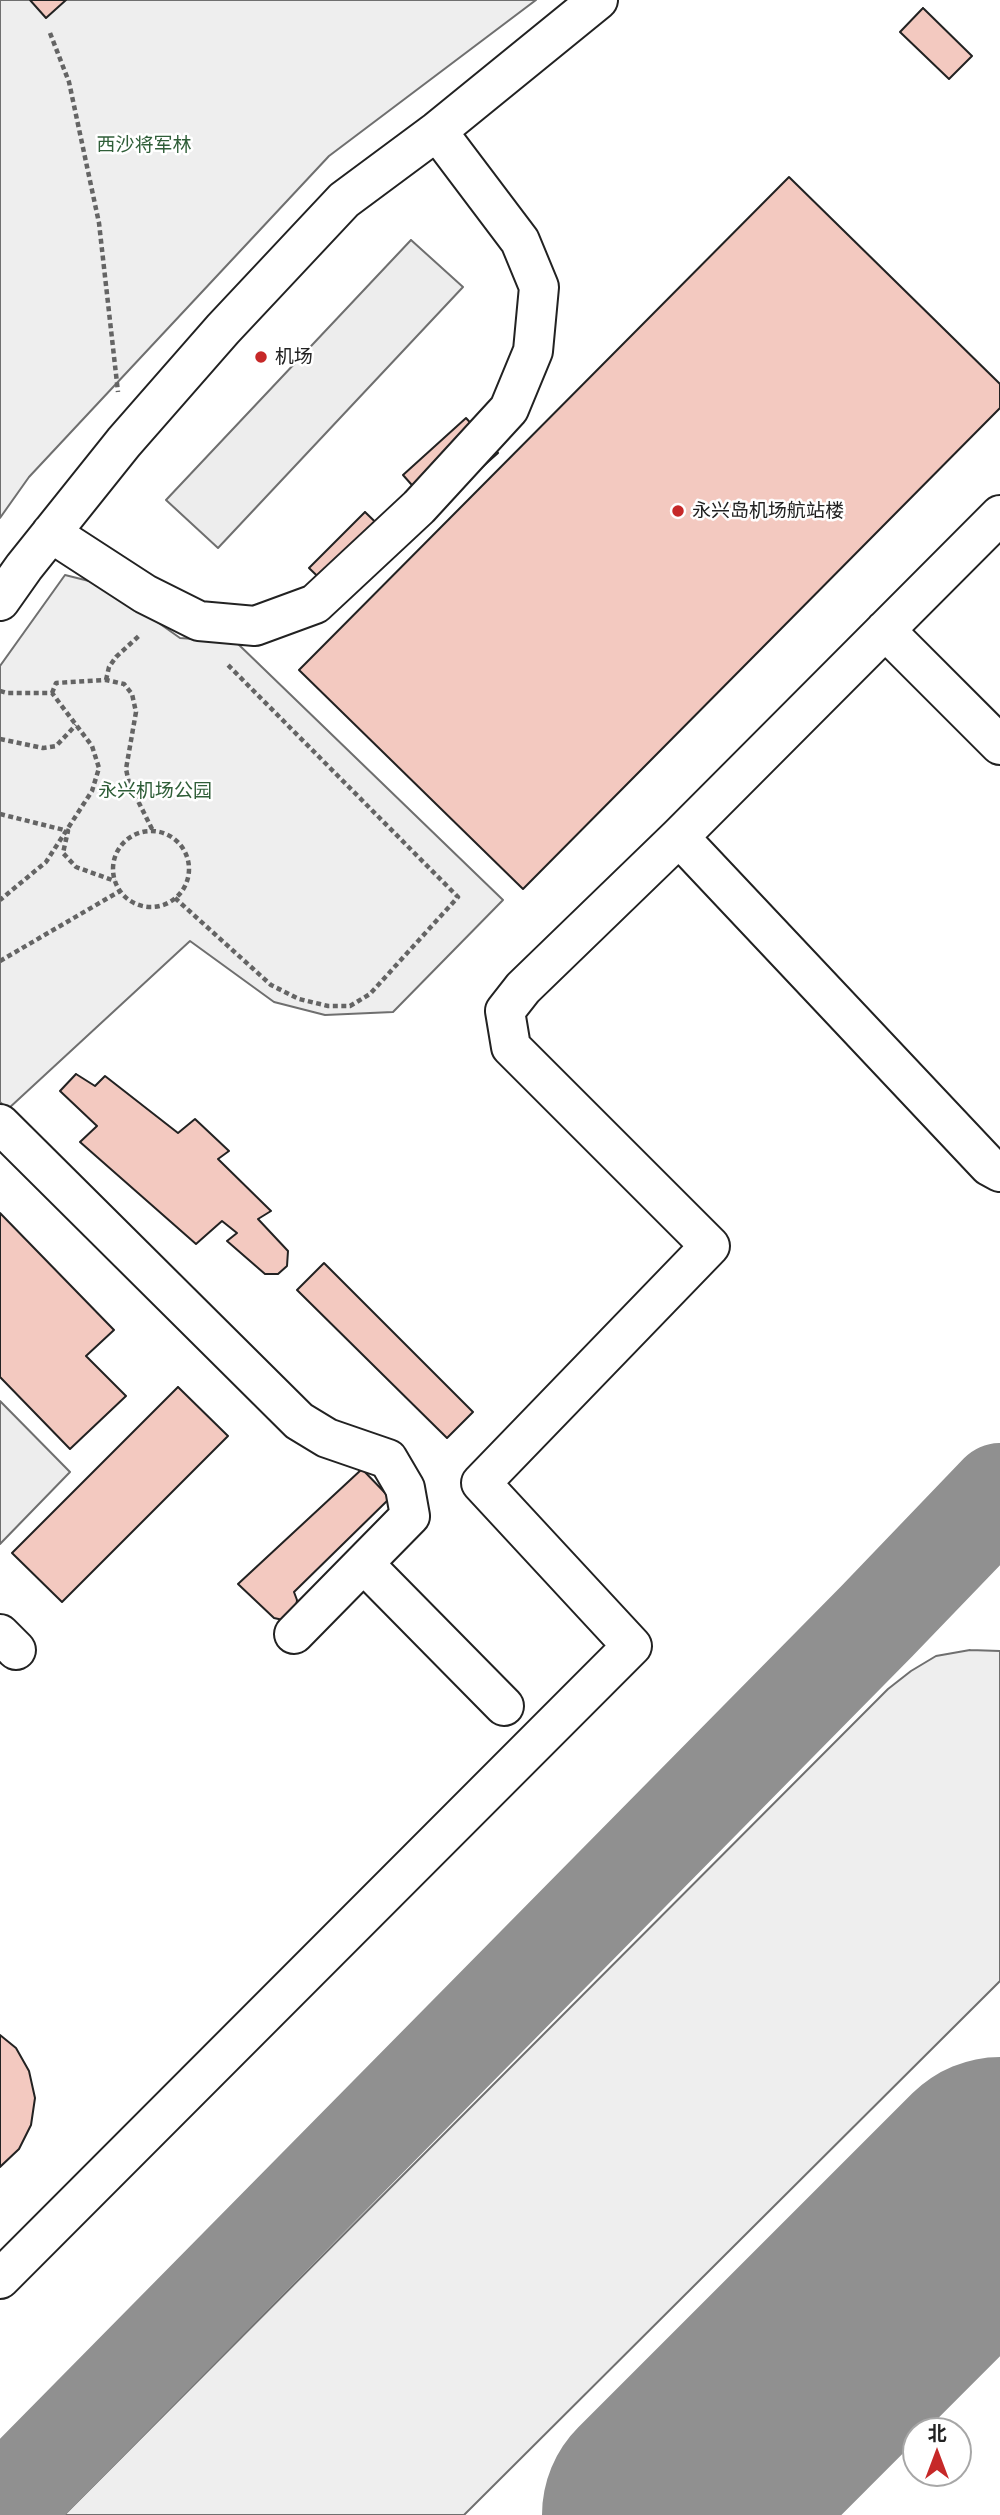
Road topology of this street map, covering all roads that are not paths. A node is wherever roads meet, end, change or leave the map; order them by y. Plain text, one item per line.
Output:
1 (598, 0) edge
2 (437, 131) junction
3 (1000, 515) edge
4 (51, 533) junction
5 (0, 601) edge
6 (885, 630) junction
7 (1000, 745) edge
8 (679, 837) junction
9 (0, 1124) edge
10 (1000, 1172) edge
11 (364, 1563) junction
12 (294, 1634) dead end
13 (504, 1706) dead end
14 (0, 2279) edge

1 - 2 street
2 - 4 street
2 - 4 street
3 - 6 street
4 - 5 street
6 - 7 street
6 - 8 street
8 - 10 street
8 - 14 street
9 - 11 street
11 - 12 street
11 - 13 street

